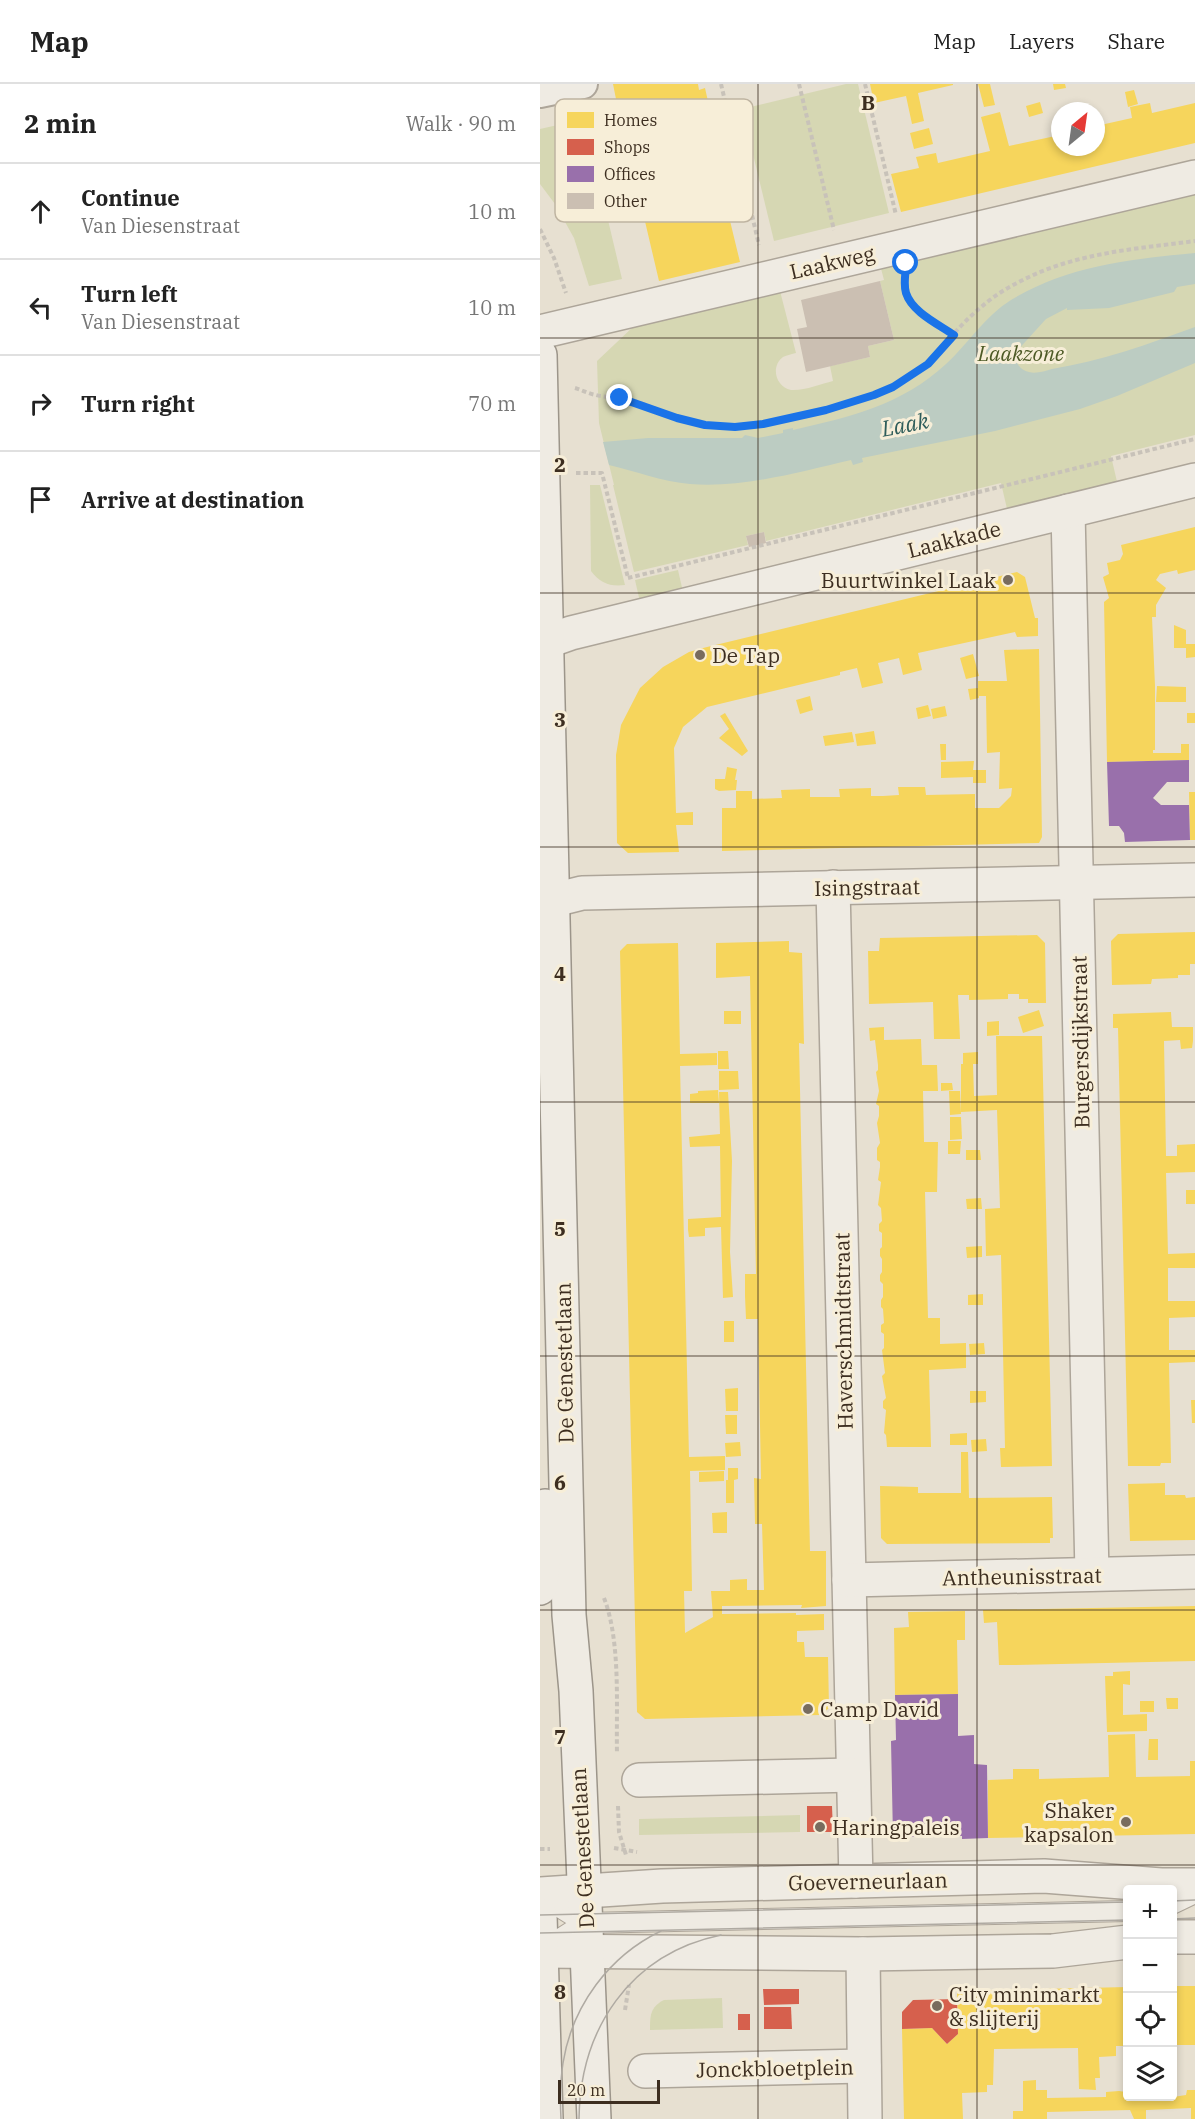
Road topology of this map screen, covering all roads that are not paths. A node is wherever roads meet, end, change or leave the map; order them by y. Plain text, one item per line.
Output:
1 (583, 84) edge
2 (540, 93) edge
3 (1195, 177) edge
4 (540, 332) edge
5 (540, 355) edge
6 (1195, 480) edge
7 (1068, 511) junction
8 (555, 639) edge
9 (1195, 880) edge
10 (1077, 882) junction
11 (834, 887) junction
12 (547, 901) edge
13 (540, 1292) edge
14 (1195, 1572) edge
15 (1092, 1574) junction
16 (849, 1580) junction
17 (550, 1588) edge
18 (853, 1775) junction
19 (639, 1780) dead end
20 (855, 1881) junction
21 (1195, 1885) edge
22 (584, 1891) junction
23 (1195, 1893) edge
24 (540, 1895) edge
25 (1177, 1902) edge
26 (1123, 1911) edge
27 (540, 1915) edge
28 (1177, 1919) edge
29 (1195, 1927) edge
30 (586, 1937) junction
31 (1177, 1937) edge
32 (1195, 1937) edge
33 (1123, 1943) edge
34 (541, 1951) edge
35 (863, 1954) junction
36 (542, 2036) edge
37 (864, 2066) junction
38 (645, 2071) dead end
39 (546, 2119) edge
40 (594, 2119) edge
41 (866, 2119) edge

1 - 2 street
3 - 4 street, Laakweg
5 - 8 street, De Genestetlaan
6 - 7 street, Laakkade
7 - 8 street, Laakkade
7 - 10 street, Burgersdijkstraat
8 - 12 street, De Genestetlaan
9 - 10 street, Isingstraat
10 - 11 street, Isingstraat
10 - 15 street, Burgersdijkstraat
11 - 12 street, Isingstraat
11 - 16 street, Haverschmidtstraat
12 - 17 street, De Genestetlaan
13 - 17 street, De Genestetlaan
14 - 15 street, Antheunisstraat
15 - 16 street, Antheunisstraat
16 - 18 street, Haverschmidtstraat
17 - 22 street, De Genestetlaan
18 - 19 street
18 - 20 street
20 - 21 street, Goeverneurlaan
20 - 22 street, Goeverneurlaan
22 - 24 street, Goeverneurlaan
22 - 30 street, De Genestetlaan
23 - 25 lane
24 - 30 lane, Goeverneurlaan
26 - 30 lane, Goeverneurlaan
27 - 34 street
28 - 29 lane
30 - 34 street, Goeverneurlaan
30 - 35 street, Goeverneurlaan
30 - 40 street, De Genestetlaan
31 - 32 street
33 - 35 street, Goeverneurlaan
34 - 36 street
35 - 37 street, Jonckbloetplein
36 - 39 street
37 - 38 street, Jonckbloetplein
37 - 41 street

